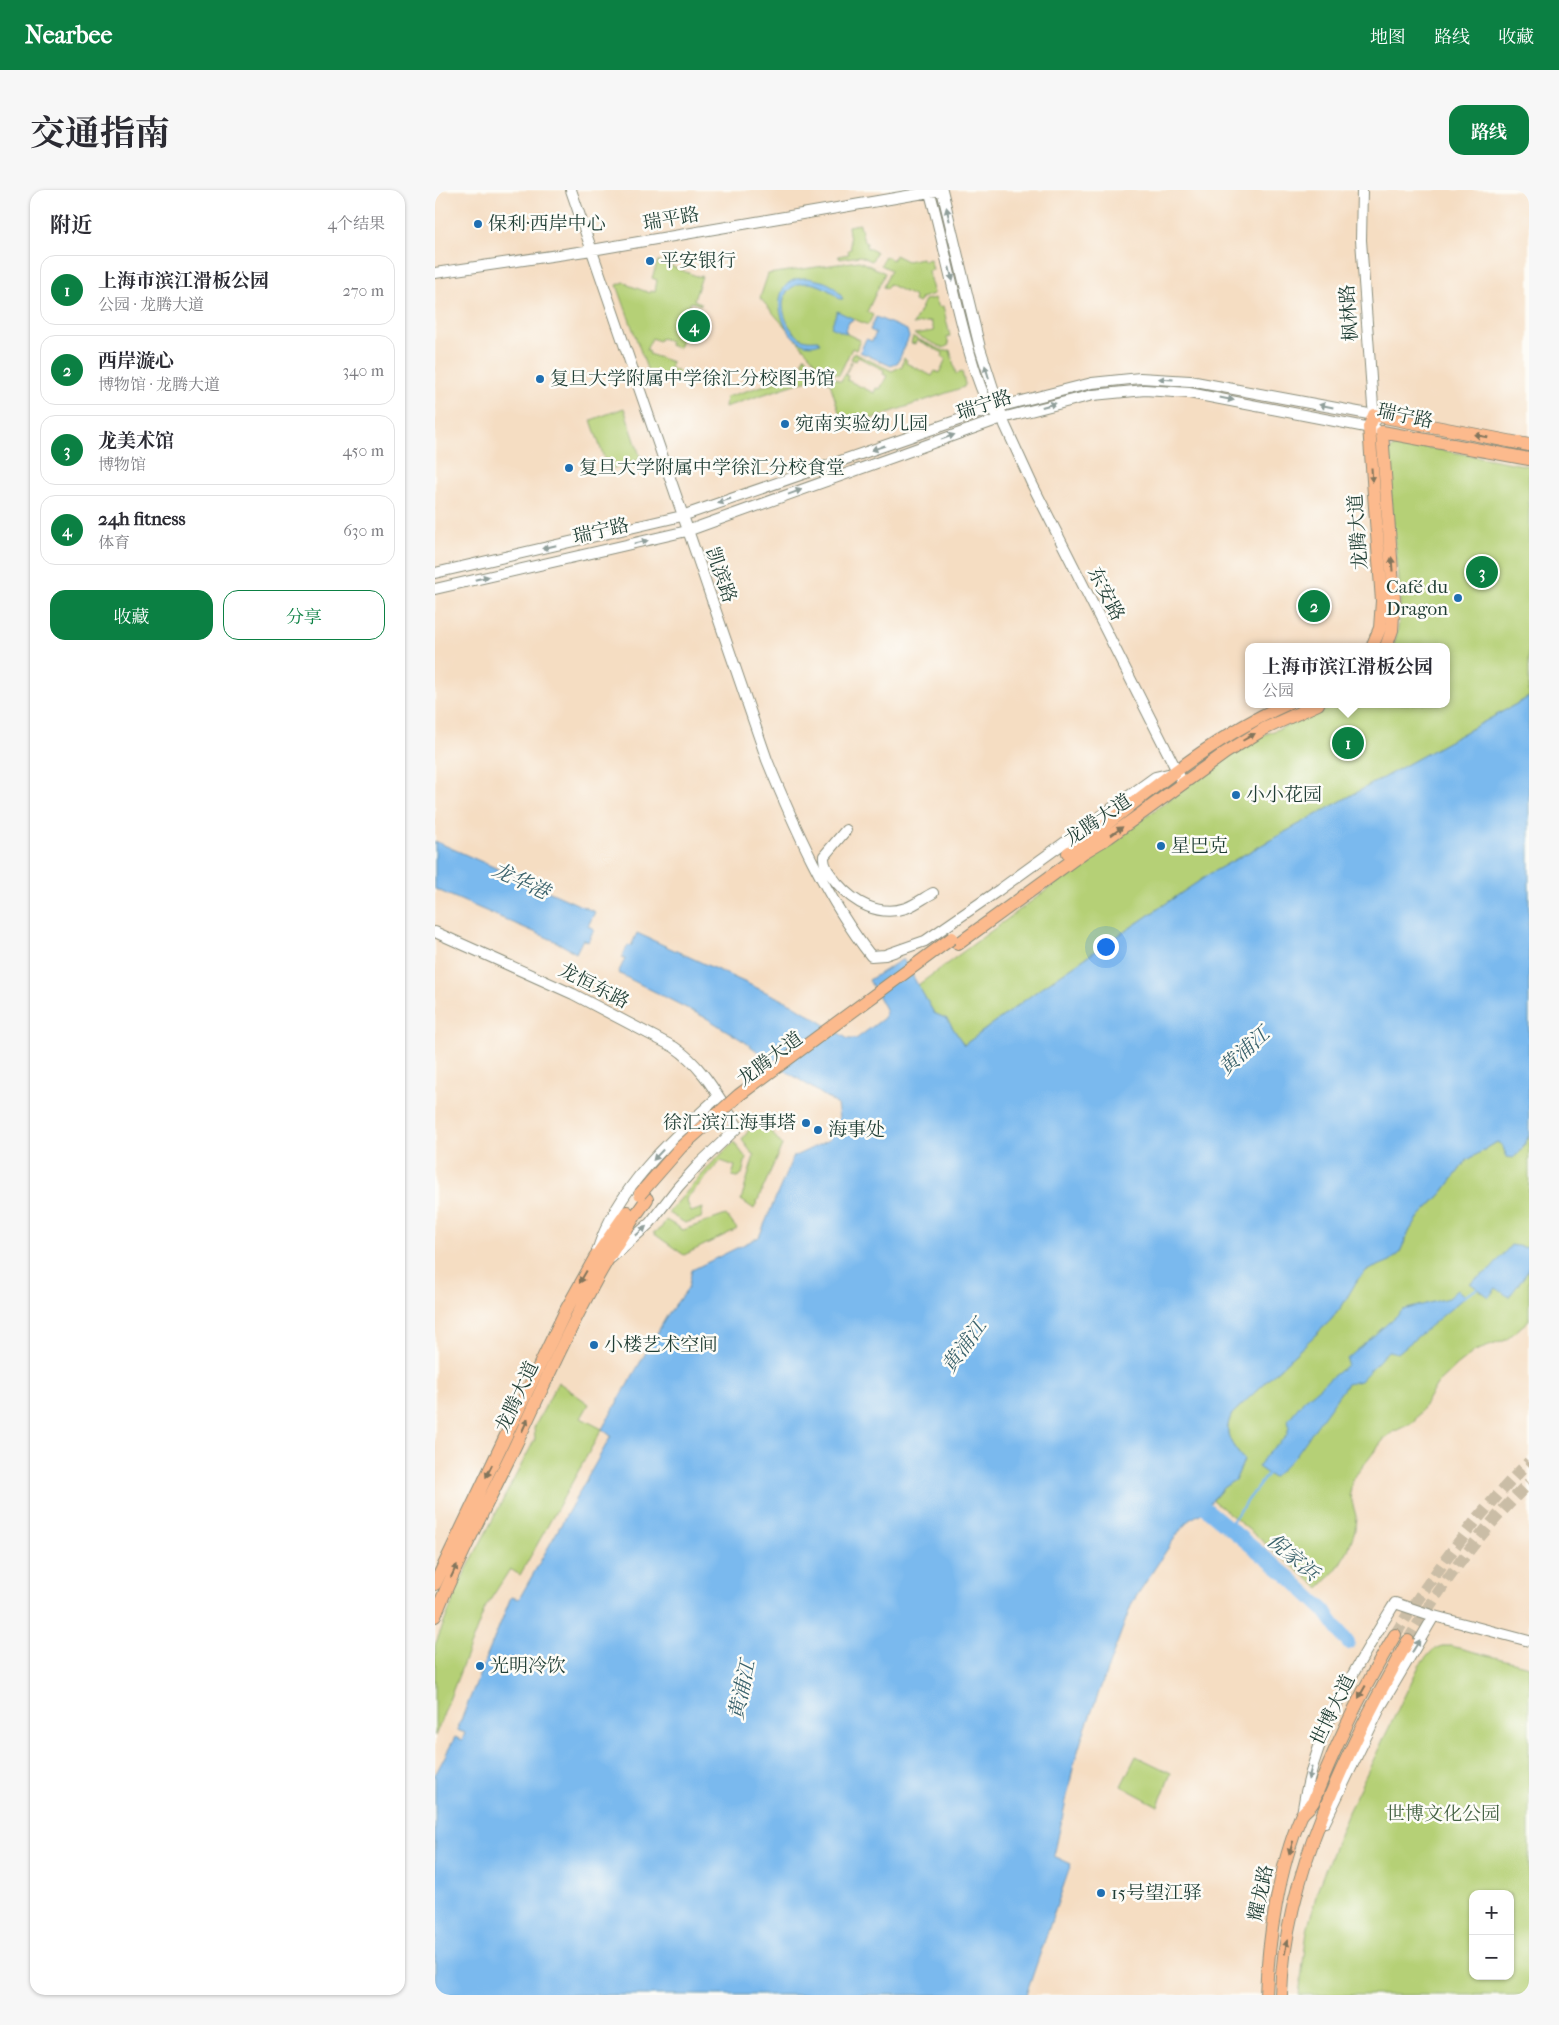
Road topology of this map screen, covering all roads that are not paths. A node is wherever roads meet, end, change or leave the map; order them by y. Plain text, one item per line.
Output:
1 (571, 190) edge
2 (942, 190) edge
3 (1362, 190) edge
4 (930, 191) edge
5 (592, 250) junction
6 (435, 273) edge
7 (994, 407) junction
8 (1002, 418) junction
9 (1371, 421) junction
10 (1382, 432) junction
11 (1529, 445) edge
12 (1529, 459) edge
13 (682, 516) junction
14 (687, 531) junction
15 (435, 573) edge
16 (435, 589) edge
17 (1374, 643) edge
18 (1387, 643) edge
19 (1279, 708) edge
20 (1309, 708) edge
21 (1179, 778) junction
22 (846, 830) dead end
23 (933, 893) dead end
24 (435, 932) edge
25 (718, 1097) junction
26 (600, 1261) junction
27 (435, 1584) edge
28 (435, 1616) edge
29 (1435, 1616) junction
30 (1395, 1635) tunnel mouth
31 (1408, 1641) tunnel mouth
32 (1529, 1641) edge
33 (1307, 1810) junction
34 (1326, 1810) joint
35 (1312, 1844) junction
36 (1266, 1995) edge
37 (1281, 1995) edge

1 - 5 street, 凯滨路
2 - 4 street, 瑞平路
7 -> 2 street, 东安路
3 - 9 street, 枫林路
4 - 5 street, 瑞平路
4 -> 7 street, 东安路
5 - 6 street, 瑞平路
5 - 13 street, 凯滨路
7 - 8 street, 东安路
9 -> 7 street, 瑞宁路
7 -> 13 street, 瑞宁路
8 -> 9 street, 瑞宁路
14 -> 8 street, 瑞宁路
8 - 21 street, 东安路
9 - 10 street, 瑞宁路
11 -> 9 main road, 瑞宁路
9 -> 17 main road, 龙腾大道
10 - 12 main road, 瑞宁路
18 -> 10 main road, 龙腾大道
13 - 14 street, 凯滨路
13 -> 15 street, 瑞宁路
16 -> 14 street, 瑞宁路
14 - 21 street, 凯滨路
19 - 21 main road, 龙腾大道
21 -> 20 main road, 龙腾大道
21 - 26 main road, 龙腾大道, bridge
22 - 23 street
24 - 25 street, 龙恒东路
25 -> 26 street
26 -> 25 street, 龙恒东路
26 -> 27 main road, 龙腾大道
28 -> 26 main road, 龙腾大道
29 - 32 street
29 -> 33 street
35 -> 29 street
30 -> 33 main road, 世博大道
31 - 34 main road, 世博大道
33 -> 36 main road, 耀龙路
34 - 35 main road, 耀龙路
37 -> 35 main road, 耀龙路

